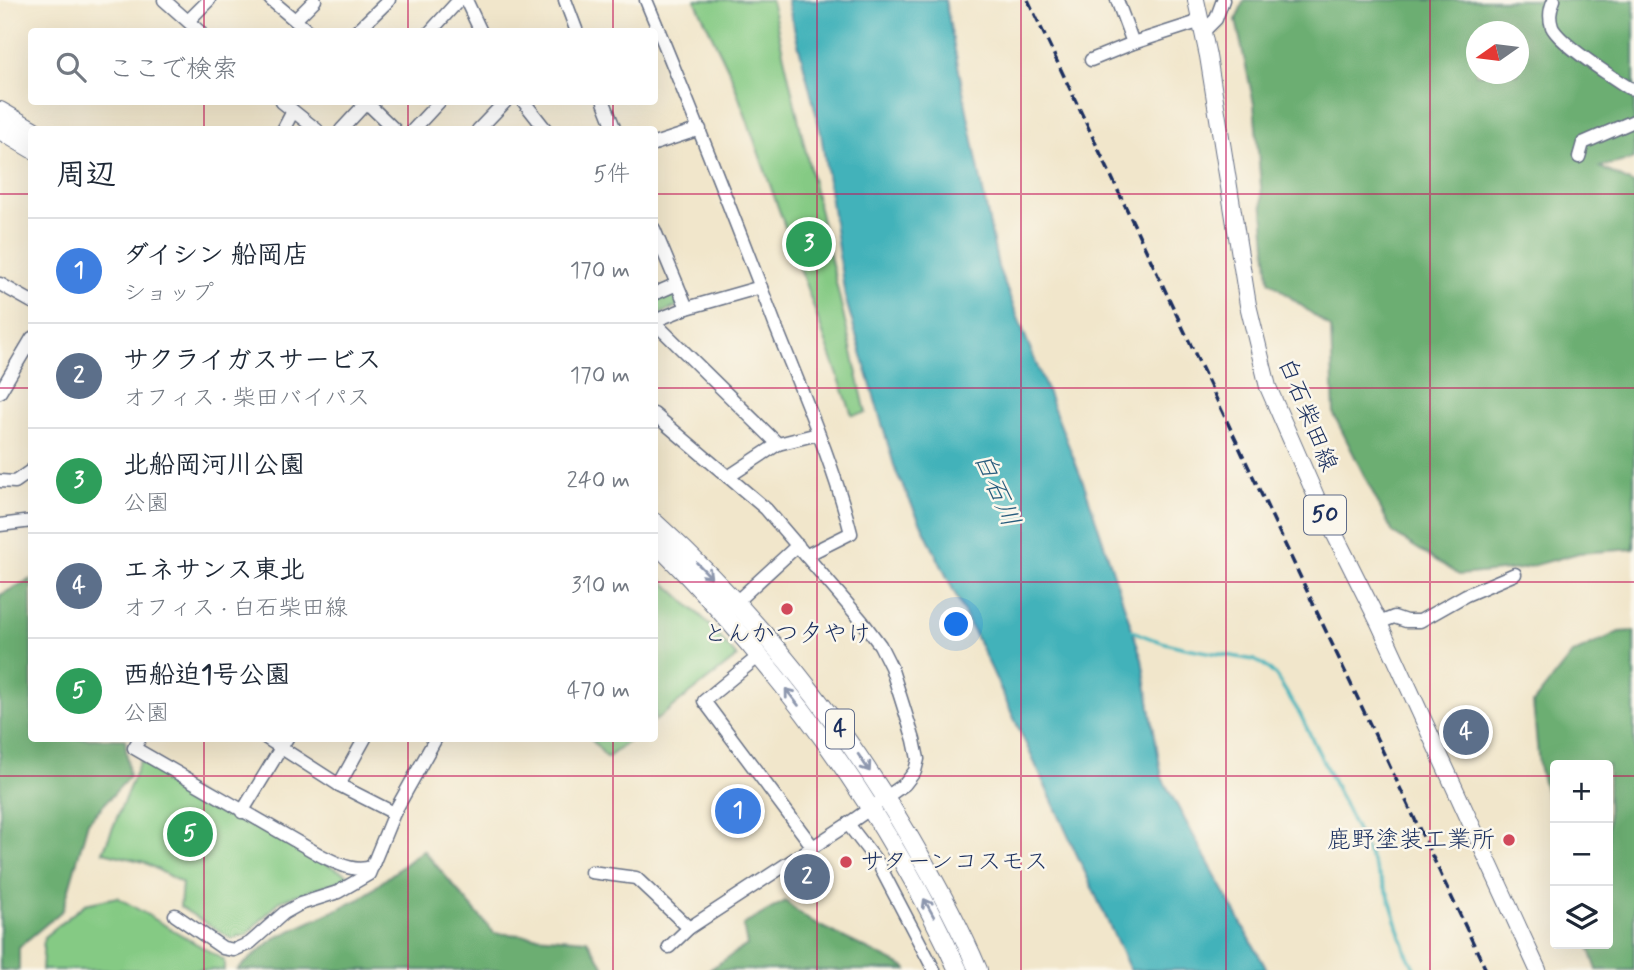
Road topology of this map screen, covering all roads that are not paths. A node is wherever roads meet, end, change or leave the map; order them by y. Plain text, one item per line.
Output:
1 (163, 0) edge
2 (209, 0) edge
3 (271, 0) edge
4 (315, 0) edge
5 (389, 0) edge
6 (459, 0) edge
7 (466, 0) edge
8 (565, 0) edge
9 (646, 0) edge
10 (1117, 0) edge
11 (1196, 0) edge
12 (1223, 0) edge
13 (1554, 0) edge
14 (295, 20) junction
15 (188, 21) junction
16 (1202, 27) junction
17 (196, 28) edge
18 (304, 28) edge
19 (360, 28) edge
20 (434, 28) edge
21 (479, 28) edge
22 (576, 28) edge
23 (658, 28) edge
24 (658, 28) edge
25 (1133, 43) junction
26 (1091, 60) dead end
27 (1634, 89) edge
28 (286, 105) edge
29 (287, 105) edge
30 (363, 105) edge
31 (369, 105) edge
32 (436, 105) edge
33 (502, 105) edge
34 (526, 105) edge
35 (605, 105) edge
36 (0, 111) edge
37 (1634, 121) edge
38 (283, 126) edge
39 (312, 126) edge
40 (345, 126) edge
41 (391, 126) edge
42 (417, 126) edge
43 (482, 126) edge
44 (543, 126) edge
45 (613, 126) edge
46 (28, 127) edge
47 (700, 128) junction
48 (0, 130) edge
49 (658, 143) edge
50 (28, 147) edge
51 (1579, 157) dead end
52 (658, 239) edge
53 (0, 284) edge
54 (677, 284) junction
55 (761, 287) junction
56 (658, 291) edge
57 (28, 300) edge
58 (687, 308) junction
59 (658, 319) edge
60 (658, 325) edge
61 (28, 345) edge
62 (0, 392) edge
63 (658, 417) edge
64 (818, 434) junction
65 (778, 444) junction
66 (28, 473) edge
67 (728, 477) junction
68 (0, 481) edge
69 (28, 522) edge
70 (0, 525) edge
71 (658, 526) edge
72 (658, 545) edge
73 (803, 550) junction
74 (1515, 574) dead end
75 (736, 602) junction
76 (1379, 623) junction
77 (760, 656) junction
78 (137, 742) edge
79 (363, 742) edge
80 (434, 742) edge
81 (284, 743) edge
82 (339, 785) junction
83 (879, 802) junction
84 (242, 812) junction
85 (394, 813) junction
86 (848, 824) junction
87 (813, 847) junction
88 (374, 866) junction
89 (591, 872) dead end
90 (175, 915) dead end
91 (689, 928) junction
92 (669, 947) dead end
93 (934, 970) edge
94 (958, 970) edge
95 (978, 970) edge
96 (1538, 970) edge

1 - 15 street
2 - 15 street
3 - 14 street
4 - 14 street
5 - 19 street
6 - 20 street
7 - 21 street
8 - 22 street
9 - 23 street
10 - 25 street
11 - 16 main road, 白石柴田線 / 50
12 - 16 street
13 - 27 street
14 - 18 street
15 - 17 street
16 - 25 street
16 - 76 main road, 白石柴田線 / 50
24 - 47 street
25 - 26 street
28 - 38 street
29 - 39 street
30 - 40 street
31 - 41 street
32 - 42 street
33 - 43 street
34 - 44 street
35 - 45 street
36 - 46 highway
37 - 51 street
47 - 49 street
47 - 55 street
48 - 50 highway
52 - 54 street
53 - 57 street
54 - 56 street
54 - 58 street
55 - 58 street
55 - 64 street
58 - 59 street
60 - 65 street
61 - 62 street
63 - 67 street
64 - 65 street
64 - 73 street
65 - 67 street
66 - 68 street
67 - 73 street
69 - 70 street
71 -> 75 highway, 4
72 - 77 highway, 4
73 - 75 street
73 - 83 street
74 - 76 street
75 -> 83 highway, 4
76 - 96 main road, 白石柴田線 / 50
83 -> 77 highway, 4
77 - 87 street
78 - 84 street
79 - 82 street
80 - 85 street
81 - 82 street
81 - 84 street
82 - 85 street
83 - 86 street
94 -> 83 highway, 4
83 - 95 highway, 4
84 - 88 street
85 - 88 street
86 - 87 street
86 - 93 street
87 - 91 street
88 - 90 street
89 - 91 street
91 - 92 street

